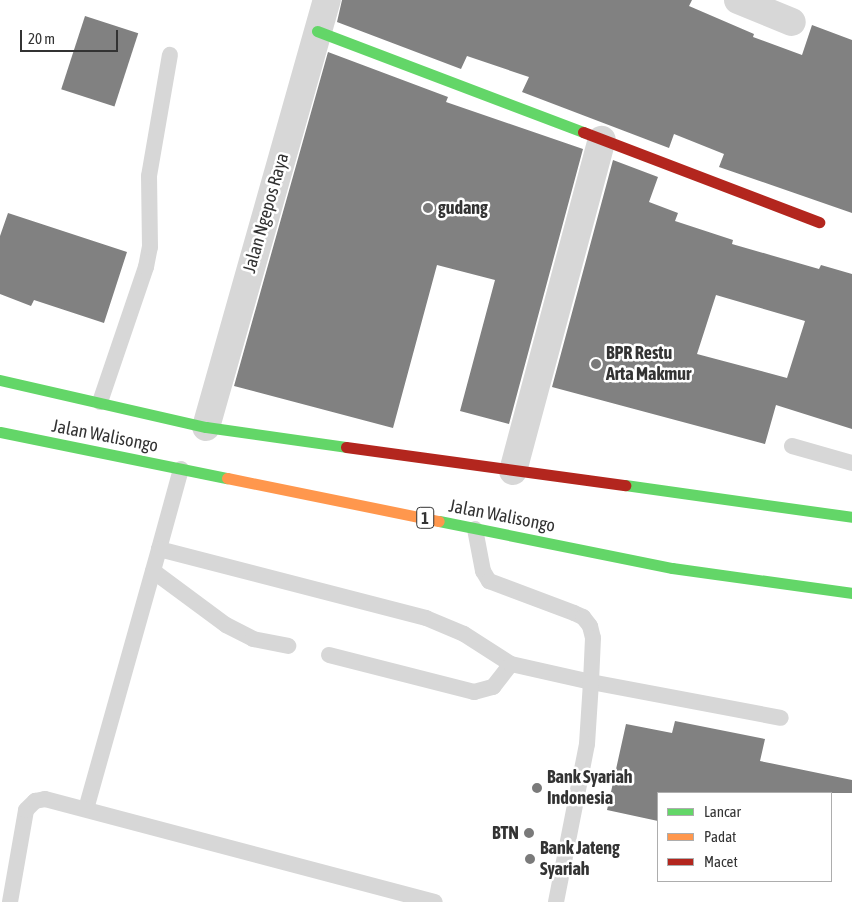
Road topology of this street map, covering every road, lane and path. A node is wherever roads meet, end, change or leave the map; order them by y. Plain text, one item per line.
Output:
1 (326, 0) edge
2 (738, 0) edge
3 (792, 22) dead end
4 (317, 31) junction
5 (170, 55) dead end
6 (602, 140) junction
7 (819, 222) dead end
8 (0, 380) edge
9 (100, 402) junction
10 (206, 427) junction
11 (0, 432) edge
12 (792, 446) dead end
13 (852, 463) edge
14 (180, 469) junction
15 (513, 471) junction
16 (852, 517) edge
17 (476, 529) junction
18 (159, 549) junction
19 (153, 571) junction
20 (852, 593) edge
21 (288, 646) dead end
22 (328, 655) dead end
23 (511, 664) junction
24 (591, 682) junction
25 (781, 718) dead end
26 (86, 809) junction
27 (10, 902) edge
28 (435, 902) edge
29 (556, 902) edge

1 - 4 street, Jalan Ngepos Raya
2 - 3 street
4 - 6 main road
4 - 10 street, Jalan Ngepos Raya
5 - 9 lane
6 - 7 main road
6 - 15 street
8 - 9 main road, Jalan Walisongo
9 - 10 main road, Jalan Walisongo
10 - 15 main road, Jalan Walisongo
11 - 14 main road, Jalan Walisongo / 1
12 - 13 lane
14 - 17 main road, Jalan Walisongo / 1
14 - 18 lane
15 - 16 main road, Jalan Walisongo
17 - 20 main road, Jalan Walisongo / 1
17 - 24 lane
18 - 19 lane
18 - 23 lane
19 - 21 lane
19 - 26 lane
22 - 23 lane
23 - 24 lane
24 - 25 lane
24 - 29 lane
26 - 27 lane
26 - 28 lane

